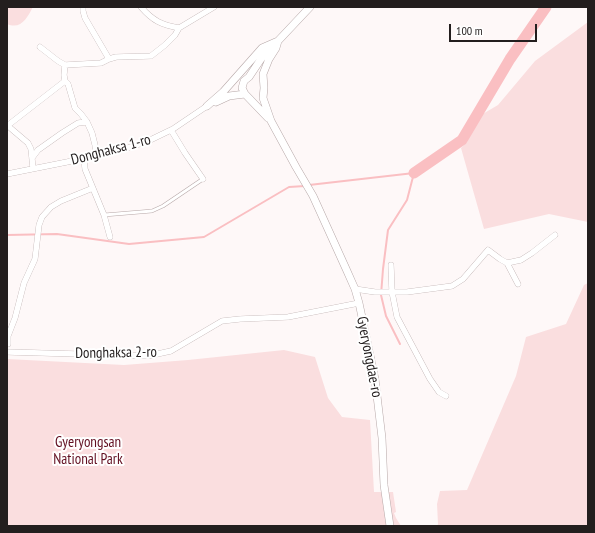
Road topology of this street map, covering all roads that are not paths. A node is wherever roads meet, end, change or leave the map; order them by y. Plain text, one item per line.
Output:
1 (84, 7) edge
2 (141, 7) edge
3 (214, 7) edge
4 (310, 7) edge
5 (179, 28) junction
6 (275, 42) junction
7 (40, 47) dead end
8 (109, 59) junction
9 (65, 65) junction
10 (249, 77) junction
11 (64, 81) junction
12 (243, 83) junction
13 (263, 88) junction
14 (223, 92) junction
15 (246, 95) junction
16 (207, 106) junction
17 (271, 121) junction
18 (87, 122) junction
19 (7, 126) edge
20 (171, 130) junction
21 (96, 155) junction
22 (32, 158) junction
23 (84, 158) junction
24 (33, 168) junction
25 (7, 174) edge
26 (203, 179) joint
27 (93, 188) junction
28 (104, 215) junction
29 (555, 235) dead end
30 (110, 237) dead end
31 (507, 264) junction
32 (391, 265) dead end
33 (518, 284) dead end
34 (355, 289) junction
35 (389, 292) junction
36 (359, 302) junction
37 (8, 344) edge
38 (7, 352) edge
39 (446, 396) dead end
40 (390, 526) edge

1 - 8 street
2 - 5 street
3 - 5 street
4 - 6 street
5 - 8 street
6 - 10 street
6 - 13 street
6 - 14 street
7 - 9 street
8 - 9 street
9 - 11 street
10 - 12 street
10 - 13 street
11 - 18 street
11 - 19 street
12 - 14 street
12 - 15 street
13 - 15 street
13 - 17 street
14 - 16 street
15 - 16 street
15 - 17 street
16 - 20 street, Donghaksa 1-ro
17 - 34 street, Gyeryongdae-ro
18 - 21 street
18 - 22 street
19 - 22 street
20 - 21 street, Donghaksa 1-ro
20 - 26 street
21 - 23 street, Donghaksa 1-ro
22 - 24 street
23 - 24 street, Donghaksa 1-ro
23 - 27 street
24 - 25 street, Donghaksa 1-ro
26 - 28 lane
27 - 28 street
27 - 37 street
28 - 30 street
29 - 31 street
31 - 33 street
31 - 35 street
32 - 35 street
34 - 35 street
34 - 36 street, Gyeryongdae-ro
35 - 39 street
36 - 38 street, Donghaksa 2-ro
36 - 40 street, Gyeryongdae-ro

